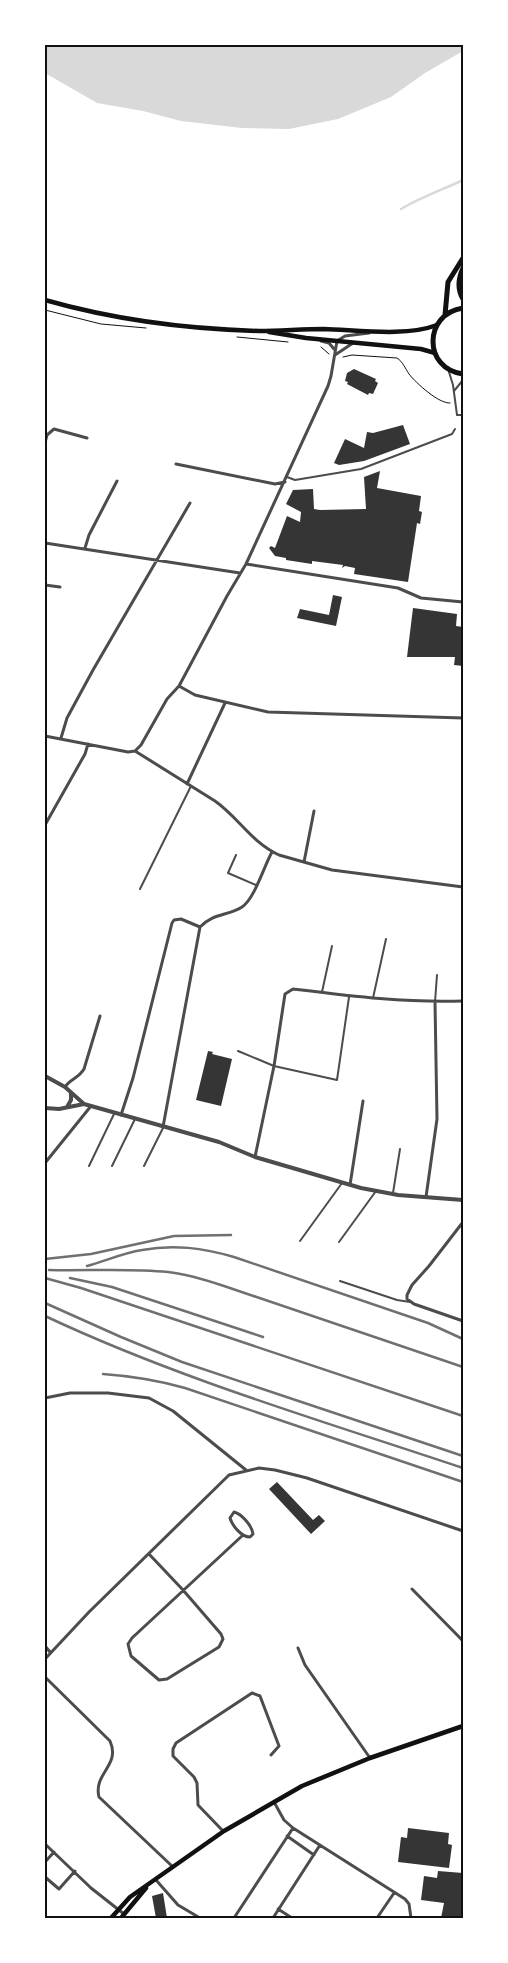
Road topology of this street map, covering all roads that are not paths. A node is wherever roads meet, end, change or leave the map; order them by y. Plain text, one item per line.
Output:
1 (463, 258) edge
2 (463, 268) edge
3 (463, 299) edge
4 (45, 300) edge
5 (463, 308) edge
6 (445, 315) junction
7 (437, 325) junction
8 (260, 331) junction
9 (377, 331) junction
10 (316, 339) junction
11 (337, 341) junction
12 (353, 343) junction
13 (334, 349) junction
14 (434, 353) junction
15 (335, 356) junction
16 (449, 370) junction
17 (463, 374) edge
18 (463, 380) edge
19 (454, 391) junction
20 (463, 415) edge
21 (455, 429) dead end
22 (88, 438) dead end
23 (45, 443) edge
24 (176, 464) dead end
25 (287, 477) junction
26 (117, 481) dead end
27 (284, 482) junction
28 (190, 503) dead end
29 (45, 543) edge
30 (85, 548) junction
31 (156, 562) junction
32 (246, 564) junction
33 (240, 573) junction
34 (45, 585) edge
35 (60, 587) dead end
36 (463, 602) edge
37 (179, 686) junction
38 (225, 703) junction
39 (463, 718) edge
40 (45, 736) edge
41 (60, 738) junction
42 (88, 744) junction
43 (135, 751) junction
44 (189, 785) junction
45 (314, 811) dead end
46 (45, 825) edge
47 (272, 852) junction
48 (236, 855) dead end
49 (304, 862) junction
50 (256, 885) junction
51 (463, 887) edge
52 (140, 889) dead end
53 (200, 927) junction
54 (386, 940) dead end
55 (332, 946) dead end
56 (437, 975) dead end
57 (322, 992) junction
58 (349, 996) junction
59 (373, 999) junction
60 (463, 1001) edge
61 (436, 1002) junction
62 (100, 1016) dead end
63 (238, 1051) dead end
64 (274, 1066) junction
65 (45, 1076) edge
66 (65, 1087) junction
67 (71, 1092) junction
68 (364, 1101) dead end
69 (84, 1104) junction
70 (91, 1106) junction
71 (67, 1107) junction
72 (45, 1108) edge
73 (115, 1113) junction
74 (120, 1115) junction
75 (136, 1119) junction
76 (163, 1127) junction
77 (400, 1149) dead end
78 (255, 1157) junction
79 (45, 1163) edge
80 (89, 1166) dead end
81 (112, 1166) dead end
82 (144, 1166) dead end
83 (342, 1184) junction
84 (350, 1185) junction
85 (376, 1191) junction
86 (393, 1194) junction
87 (426, 1198) junction
88 (463, 1200) edge
89 (463, 1222) edge
90 (300, 1241) dead end
91 (339, 1242) dead end
92 (340, 1281) dead end
93 (410, 1302) junction
94 (463, 1321) edge
95 (45, 1398) edge
96 (247, 1470) junction
97 (463, 1531) edge
98 (243, 1535) junction
99 (149, 1554) junction
100 (412, 1589) dead end
101 (183, 1590) junction
102 (463, 1641) edge
103 (45, 1646) edge
104 (298, 1648) dead end
105 (50, 1652) junction
106 (45, 1659) edge
107 (45, 1677) edge
108 (463, 1726) edge
109 (271, 1756) dead end
110 (370, 1758) junction
111 (274, 1802) junction
112 (293, 1828) junction
113 (224, 1832) junction
114 (287, 1836) junction
115 (45, 1844) edge
116 (320, 1845) junction
117 (54, 1852) junction
118 (314, 1855) junction
119 (45, 1862) edge
120 (174, 1867) junction
121 (75, 1871) junction
122 (45, 1877) edge
123 (156, 1880) junction
124 (149, 1885) junction
125 (394, 1893) junction
126 (118, 1909) junction
127 (278, 1909) junction
128 (122, 1916) edge
129 (113, 1917) edge
130 (200, 1918) edge
131 (234, 1918) edge
132 (273, 1918) edge
133 (292, 1918) edge
134 (377, 1918) edge
135 (411, 1918) edge

1 - 6 main road
2 - 3 main road
4 - 8 main road
5 - 6 main road
6 - 7 main road
7 - 9 main road
7 - 14 main road
8 - 9 main road
8 - 10 main road
9 - 11 street
10 - 11 main road
10 - 13 street
11 - 12 main road
11 - 13 street
12 - 14 main road
12 - 15 street
13 - 15 street
14 - 16 main road
15 - 25 street
16 - 17 main road
16 - 19 lane
18 - 19 lane
19 - 20 lane
21 - 25 lane
22 - 23 street
24 - 27 street
25 - 27 street
26 - 30 street
27 - 32 street
28 - 31 street
29 - 30 street
30 - 31 street
31 - 33 street
31 - 41 street
32 - 33 street
32 - 36 street
33 - 37 street
34 - 35 street
37 - 38 street
37 - 43 street
38 - 39 street
38 - 44 street
40 - 41 street
41 - 42 street
42 - 43 street
42 - 46 street
43 - 44 street
44 - 47 street
44 - 52 lane
45 - 49 street
47 - 49 street
47 - 50 street
48 - 50 lane
49 - 51 street
50 - 53 street
53 - 74 street
53 - 76 street
54 - 59 lane
55 - 57 lane
56 - 61 lane
57 - 58 street
57 - 64 street
58 - 59 street
58 - 64 lane
59 - 61 street
60 - 61 street
61 - 87 street
62 - 66 street
63 - 64 lane
64 - 78 street
65 - 66 street
66 - 67 street
67 - 69 street
67 - 71 street
68 - 84 street
69 - 70 street
69 - 71 street
70 - 73 street
70 - 79 street
71 - 72 street
73 - 74 street
73 - 80 lane
74 - 75 street
75 - 76 street
75 - 81 lane
76 - 78 street
76 - 82 lane
77 - 86 lane
78 - 83 street
83 - 84 street
83 - 90 lane
84 - 85 street
85 - 86 street
85 - 91 lane
86 - 87 street
87 - 88 street
89 - 93 street
92 - 93 lane
93 - 94 street
95 - 96 street
96 - 97 street
96 - 99 street
98 - 98 street
98 - 101 street
99 - 101 street
99 - 105 street
100 - 102 street
101 - 101 street
103 - 105 street
104 - 110 street
105 - 106 street
107 - 120 street
108 - 110 main road
109 - 113 street
110 - 111 main road
111 - 112 street
111 - 113 main road
112 - 114 street
112 - 116 street
113 - 120 main road
114 - 118 street
114 - 131 street
115 - 117 street
116 - 118 street
116 - 125 street
117 - 119 street
117 - 121 street
118 - 127 street
120 - 123 main road
121 - 122 street
121 - 126 street
123 - 124 main road
123 - 130 street
124 - 126 main road
124 - 128 main road
125 - 134 street
125 - 135 street
126 - 128 street
126 - 129 main road
127 - 132 street
127 - 133 street

